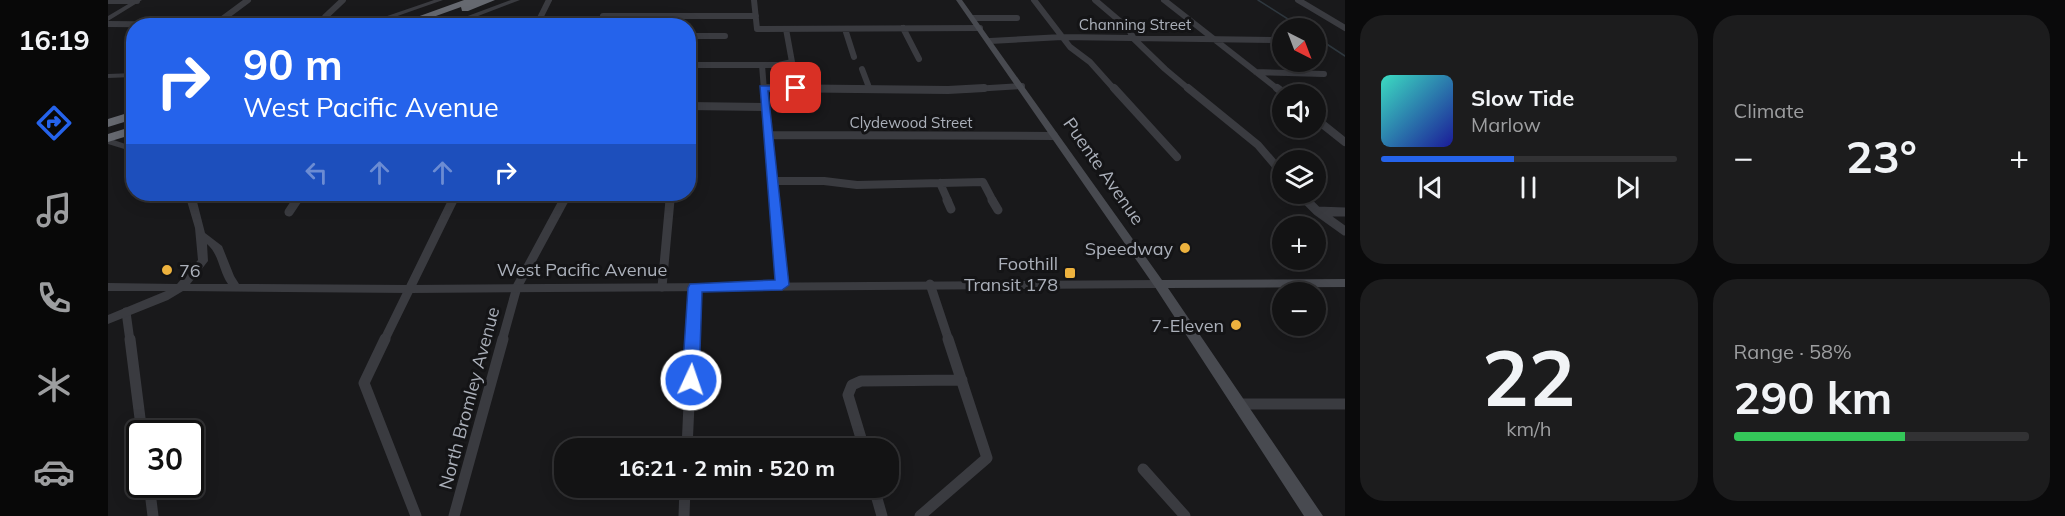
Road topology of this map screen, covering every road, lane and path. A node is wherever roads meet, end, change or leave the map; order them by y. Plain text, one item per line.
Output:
1 (138, 0) edge
2 (248, 0) edge
3 (343, 0) edge
4 (424, 0) edge
5 (440, 0) edge
6 (473, 0) edge
7 (482, 0) edge
8 (490, 0) edge
9 (497, 0) edge
10 (517, 0) edge
11 (549, 0) edge
12 (754, 0) edge
13 (959, 0) edge
14 (1034, 0) edge
15 (1095, 0) edge
16 (1164, 0) edge
17 (1298, 0) edge
18 (108, 1) edge
19 (432, 3) junction
20 (603, 16) dead end
21 (756, 16) junction
22 (223, 18) edge
23 (325, 18) edge
24 (386, 18) edge
25 (420, 18) edge
26 (429, 18) edge
27 (439, 18) edge
28 (446, 18) edge
29 (466, 18) edge
30 (540, 18) edge
31 (973, 18) junction
32 (1017, 18) dead end
33 (108, 19) edge
34 (108, 24) edge
35 (126, 24) edge
36 (903, 28) junction
37 (980, 28) junction
38 (1345, 28) edge
39 (786, 29) junction
40 (845, 29) junction
41 (696, 36) edge
42 (725, 36) dead end
43 (1062, 37) junction
44 (1212, 38) junction
45 (1134, 39) junction
46 (1272, 40) edge
47 (990, 41) junction
48 (854, 57) dead end
49 (919, 59) dead end
50 (696, 66) edge
51 (762, 66) junction
52 (862, 69) dead end
53 (1256, 72) junction
54 (1324, 74) dead end
55 (126, 75) edge
56 (108, 76) edge
57 (1272, 84) edge
58 (1022, 86) junction
59 (763, 88) junction
60 (870, 90) junction
61 (696, 106) edge
62 (765, 107) junction
63 (126, 112) edge
64 (108, 118) edge
65 (126, 121) edge
66 (126, 127) edge
67 (1326, 127) edge
68 (126, 131) edge
69 (110, 134) edge
70 (768, 135) junction
71 (1054, 136) junction
72 (1345, 142) edge
73 (126, 145) edge
74 (1177, 158) dead end
75 (1272, 162) edge
76 (773, 181) junction
77 (940, 183) junction
78 (192, 201) edge
79 (296, 201) edge
80 (453, 201) edge
81 (563, 201) edge
82 (669, 201) edge
83 (1310, 204) edge
84 (951, 209) dead end
85 (998, 210) dead end
86 (1317, 211) junction
87 (289, 212) dead end
88 (1345, 212) edge
89 (1345, 231) edge
90 (201, 235) junction
91 (1345, 283) edge
92 (930, 284) junction
93 (1159, 284) junction
94 (782, 285) junction
95 (662, 286) junction
96 (108, 287) edge
97 (517, 287) junction
98 (136, 288) junction
99 (695, 288) junction
100 (179, 289) junction
101 (237, 289) junction
102 (410, 289) junction
103 (126, 312) junction
104 (108, 320) edge
105 (962, 380) junction
106 (1238, 404) junction
107 (1345, 404) edge
108 (140, 420) edge
109 (688, 438) edge
110 (861, 438) edge
111 (1143, 469) dead end
112 (151, 498) edge
113 (685, 498) edge
114 (877, 498) edge
115 (153, 516) edge
116 (416, 516) edge
117 (454, 516) edge
118 (684, 516) edge
119 (882, 516) edge
120 (920, 516) edge
121 (1185, 516) edge
122 (1314, 516) edge

1 - 18 street
1 - 33 street
2 - 22 street
3 - 23 street
4 - 19 street
5 - 19 street
6 - 25 highway
7 - 26 highway
8 - 27 highway
9 - 28 highway
10 - 29 street
11 - 30 street
12 - 21 street
13 - 31 main road, Puente Avenue
14 - 43 street
15 - 45 street
16 - 44 street
17 - 38 street
19 - 24 street
20 - 21 street
21 - 39 street
31 - 32 street
31 - 37 main road, Puente Avenue
34 - 35 street
36 - 37 street
36 - 40 street
36 - 49 street
37 - 47 main road, Puente Avenue
39 - 40 street
39 - 51 street
40 - 48 street
41 - 42 street
43 - 45 street, Channing Street
43 - 47 street, Channing Street
43 - 74 street
44 - 45 street, Channing Street
44 - 46 street, Channing Street
44 - 53 street
45 - 75 street
47 - 58 main road, Puente Avenue
50 - 51 street
51 - 59 street
52 - 60 street
53 - 54 street
53 - 57 street
55 - 56 street
58 - 60 street
58 - 71 main road, Puente Avenue
59 - 60 street
59 - 62 street
61 - 62 street
62 - 70 street
63 - 64 highway
65 - 69 highway
66 - 69 highway
67 - 72 street
68 - 69 highway
69 - 73 street
70 - 71 street, Clydewood Street
70 - 76 street
71 - 93 main road, Puente Avenue
76 - 77 street
76 - 94 street
77 - 84 street
77 - 85 street
78 - 90 street
79 - 87 street
80 - 102 street
81 - 97 street, North Bromley Avenue
82 - 95 street
83 - 86 street
86 - 88 street
86 - 89 street
90 - 100 street
90 - 101 street
91 - 93 main road, West Pacific Avenue
92 - 93 street, West Pacific Avenue
92 - 94 street, West Pacific Avenue
92 - 105 street
93 - 106 main road, Puente Avenue
94 - 99 street, West Pacific Avenue
95 - 97 street, West Pacific Avenue
95 - 99 street, West Pacific Avenue
96 - 98 street, West Pacific Avenue
97 - 102 street, West Pacific Avenue
97 - 117 street, North Bromley Avenue
98 - 100 street, West Pacific Avenue
98 - 103 street
99 - 109 street
100 - 101 street, West Pacific Avenue
100 - 103 street
101 - 102 street, West Pacific Avenue
102 - 116 street
103 - 104 street
103 - 108 street
105 - 110 street
105 - 120 street
106 - 107 street
106 - 122 main road, Puente Avenue
111 - 121 street
112 - 115 street
113 - 118 street
114 - 119 street

